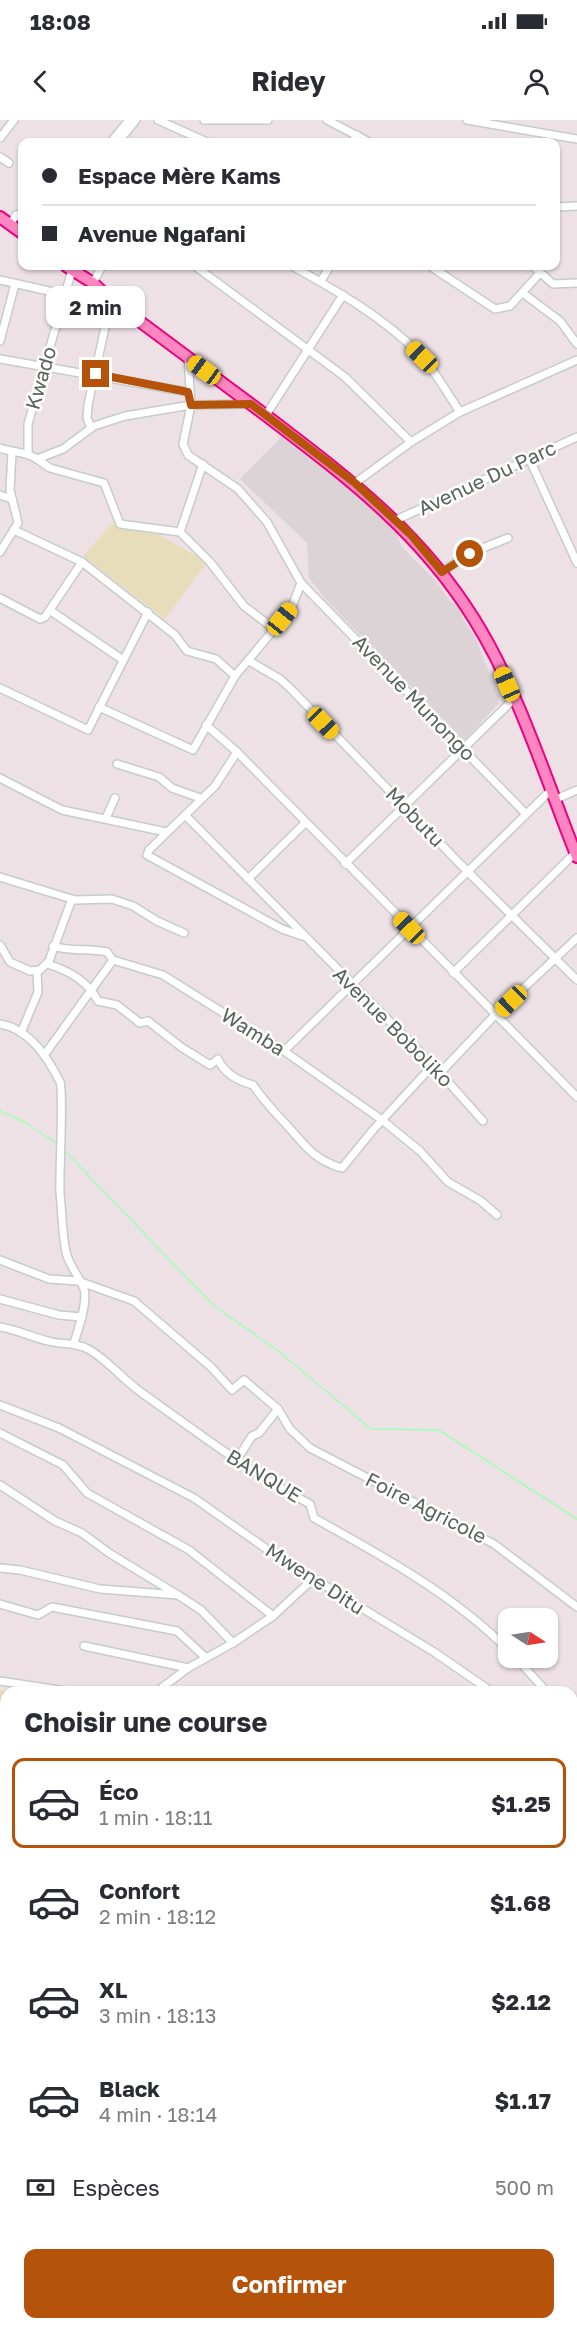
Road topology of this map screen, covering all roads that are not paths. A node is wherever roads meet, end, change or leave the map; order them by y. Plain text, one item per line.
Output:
1 (14, 120) edge
2 (129, 120) edge
3 (136, 120) edge
4 (204, 120) edge
5 (268, 120) edge
6 (327, 120) edge
7 (467, 120) edge
8 (163, 121) edge
9 (357, 135) junction
10 (0, 138) edge
11 (114, 138) edge
12 (121, 138) edge
13 (199, 138) edge
14 (355, 138) edge
15 (362, 138) edge
16 (577, 138) edge
17 (0, 157) edge
18 (9, 164) dead end
19 (577, 206) edge
20 (560, 207) edge
21 (5, 221) edge
22 (18, 230) edge
23 (69, 270) edge
24 (72, 270) edge
25 (100, 270) edge
26 (200, 270) edge
27 (300, 270) edge
28 (328, 270) edge
29 (436, 270) edge
30 (537, 270) edge
31 (540, 273) junction
32 (0, 280) edge
33 (321, 281) junction
34 (93, 283) junction
35 (577, 283) edge
36 (15, 284) junction
37 (524, 294) junction
38 (66, 295) junction
39 (343, 295) junction
40 (111, 300) junction
41 (0, 341) edge
42 (577, 344) edge
43 (310, 350) junction
44 (188, 358) junction
45 (0, 359) edge
46 (577, 360) edge
47 (44, 367) junction
48 (96, 374) junction
49 (188, 392) junction
50 (251, 404) junction
51 (191, 405) junction
52 (460, 412) junction
53 (266, 415) junction
54 (91, 428) junction
55 (577, 436) edge
56 (411, 442) junction
57 (0, 448) edge
58 (12, 452) junction
59 (28, 453) junction
60 (529, 458) junction
61 (37, 459) junction
62 (203, 464) junction
63 (355, 483) junction
64 (0, 495) edge
65 (12, 499) junction
66 (396, 520) junction
67 (14, 530) junction
68 (180, 532) junction
69 (508, 538) dead end
70 (0, 552) edge
71 (82, 562) junction
72 (577, 564) edge
73 (442, 572) junction
74 (301, 583) junction
75 (0, 598) edge
76 (51, 610) junction
77 (148, 612) junction
78 (274, 629) junction
79 (123, 660) junction
80 (249, 661) junction
81 (236, 676) junction
82 (0, 688) edge
83 (514, 699) junction
84 (99, 707) junction
85 (206, 725) junction
86 (462, 748) junction
87 (237, 752) junction
88 (117, 764) dead end
89 (0, 778) edge
90 (577, 790) edge
91 (552, 796) junction
92 (115, 798) dead end
93 (200, 798) junction
94 (405, 807) junction
95 (526, 814) junction
96 (184, 815) junction
97 (106, 818) junction
98 (305, 823) junction
99 (166, 832) junction
100 (576, 855) edge
101 (345, 864) junction
102 (467, 871) junction
103 (0, 878) edge
104 (248, 879) junction
105 (72, 899) junction
106 (511, 914) junction
107 (409, 928) junction
108 (184, 933) dead end
109 (302, 936) junction
110 (577, 938) edge
111 (0, 945) edge
112 (53, 946) junction
113 (556, 957) junction
114 (112, 960) junction
115 (47, 964) junction
116 (37, 971) junction
117 (453, 973) junction
118 (577, 980) edge
119 (351, 984) junction
120 (92, 988) junction
121 (495, 1015) junction
122 (0, 1024) edge
123 (21, 1032) junction
124 (284, 1051) junction
125 (45, 1054) junction
126 (433, 1065) junction
127 (440, 1073) junction
128 (577, 1096) edge
129 (382, 1120) junction
130 (483, 1121) dead end
131 (497, 1215) dead end
132 (0, 1260) edge
133 (78, 1281) junction
134 (0, 1299) edge
135 (82, 1317) junction
136 (0, 1327) edge
137 (74, 1343) junction
138 (0, 1405) edge
139 (278, 1409) junction
140 (0, 1433) edge
141 (236, 1461) junction
142 (0, 1485) edge
143 (0, 1568) edge
144 (314, 1578) junction
145 (178, 1594) junction
146 (0, 1604) edge
147 (577, 1607) edge
148 (273, 1616) junction
149 (498, 1640) edge
150 (233, 1643) junction
151 (84, 1646) dead end
152 (205, 1657) junction
153 (188, 1668) junction
154 (525, 1668) edge
155 (0, 1681) edge
156 (33, 1686) edge
157 (164, 1686) edge
158 (483, 1686) edge
159 (542, 1686) edge

1 - 10 street
2 - 11 street
3 - 12 street
4 - 5 street
6 - 9 street
7 - 16 street
8 - 13 street
9 - 14 street
9 - 15 street
17 - 18 street
19 - 20 street
21 - 22 highway
23 - 38 street, Kwado
24 - 34 highway
25 - 34 street
26 - 43 street
27 - 33 street
28 - 33 street
29 - 37 street
30 - 31 street
31 - 35 street
31 - 37 street
32 - 36 street
33 - 39 street
34 - 40 highway
36 - 38 street
36 - 41 street
37 - 42 street
38 - 47 street, Kwado
39 - 43 street
39 - 52 street
40 - 44 highway
40 - 48 street
43 - 53 street
43 - 56 street
44 - 49 street
44 - 50 highway
45 - 47 street
46 - 52 street
47 - 48 street
47 - 59 street, Kwado
48 - 49 street
48 - 54 street
49 - 51 street
50 - 51 street
50 - 53 highway
51 - 54 street
51 - 62 street, Avenue Munongo
52 - 56 street
53 - 63 highway
54 - 61 street
55 - 60 street, Avenue Du Parc
56 - 63 street
57 - 58 street
58 - 59 street
58 - 65 street
59 - 61 street
60 - 66 street, Avenue Du Parc
60 - 72 street
61 - 68 street
62 - 68 street
62 - 74 street, Avenue Munongo
63 - 66 highway
64 - 65 street
65 - 67 street
66 - 73 highway
67 - 70 street
67 - 71 street
68 - 78 street
69 - 73 street
71 - 76 street
71 - 77 street
73 - 83 highway
74 - 78 street
74 - 86 street, Avenue Munongo
75 - 76 street
76 - 79 street
77 - 79 street
77 - 81 street
78 - 80 street
79 - 84 street
80 - 81 street
80 - 94 street, Mobutu
81 - 85 street
82 - 84 street
83 - 86 street
83 - 91 highway
84 - 85 street
85 - 87 street
86 - 94 street
86 - 95 street, Avenue Munongo
87 - 93 street, Avenue Boboliko
87 - 98 street
88 - 93 street
89 - 97 street
90 - 91 street
91 - 95 street
91 - 100 highway
92 - 97 street
93 - 96 street, Avenue Boboliko
94 - 101 street
94 - 102 street, Mobutu
95 - 102 street
96 - 99 street, Avenue Boboliko
96 - 104 street, Avenue Boboliko
97 - 99 street
98 - 101 street
98 - 104 street
99 - 109 street, Avenue Boboliko
100 - 106 street
101 - 107 street
102 - 106 street, Mobutu
102 - 107 street
103 - 105 street
104 - 109 street, Avenue Boboliko
105 - 108 street
105 - 112 street
106 - 113 street, Mobutu
106 - 117 street
107 - 117 street
107 - 119 street
109 - 119 street, Avenue Boboliko
110 - 113 street
111 - 116 street
112 - 114 street, Wamba
112 - 115 street
113 - 118 street, Mobutu
113 - 121 street
114 - 120 street
114 - 124 street, Wamba
115 - 116 street
115 - 120 street
116 - 123 street
117 - 121 street
119 - 124 street
119 - 126 street, Avenue Boboliko
120 - 125 street
120 - 129 street
121 - 127 street
121 - 128 street
122 - 123 street
123 - 125 street
124 - 129 street, Wamba
125 - 133 street
126 - 127 street, Avenue Boboliko
126 - 129 street
127 - 130 street, Avenue Boboliko
129 - 131 street, Wamba
132 - 133 street
133 - 135 street
133 - 139 street, Foire Agricole
134 - 135 street
135 - 137 street
136 - 137 street
137 - 141 street, BANQUE
138 - 144 street, Mwene Ditu
139 - 141 street
139 - 147 street, Foire Agricole
140 - 148 street
141 - 149 street, BANQUE
142 - 145 street
143 - 145 street
144 - 148 street
144 - 158 street, Mwene Ditu
145 - 150 street
146 - 152 street
148 - 150 street
150 - 152 street
151 - 153 street
152 - 153 street
153 - 157 street
154 - 159 street
155 - 156 street

